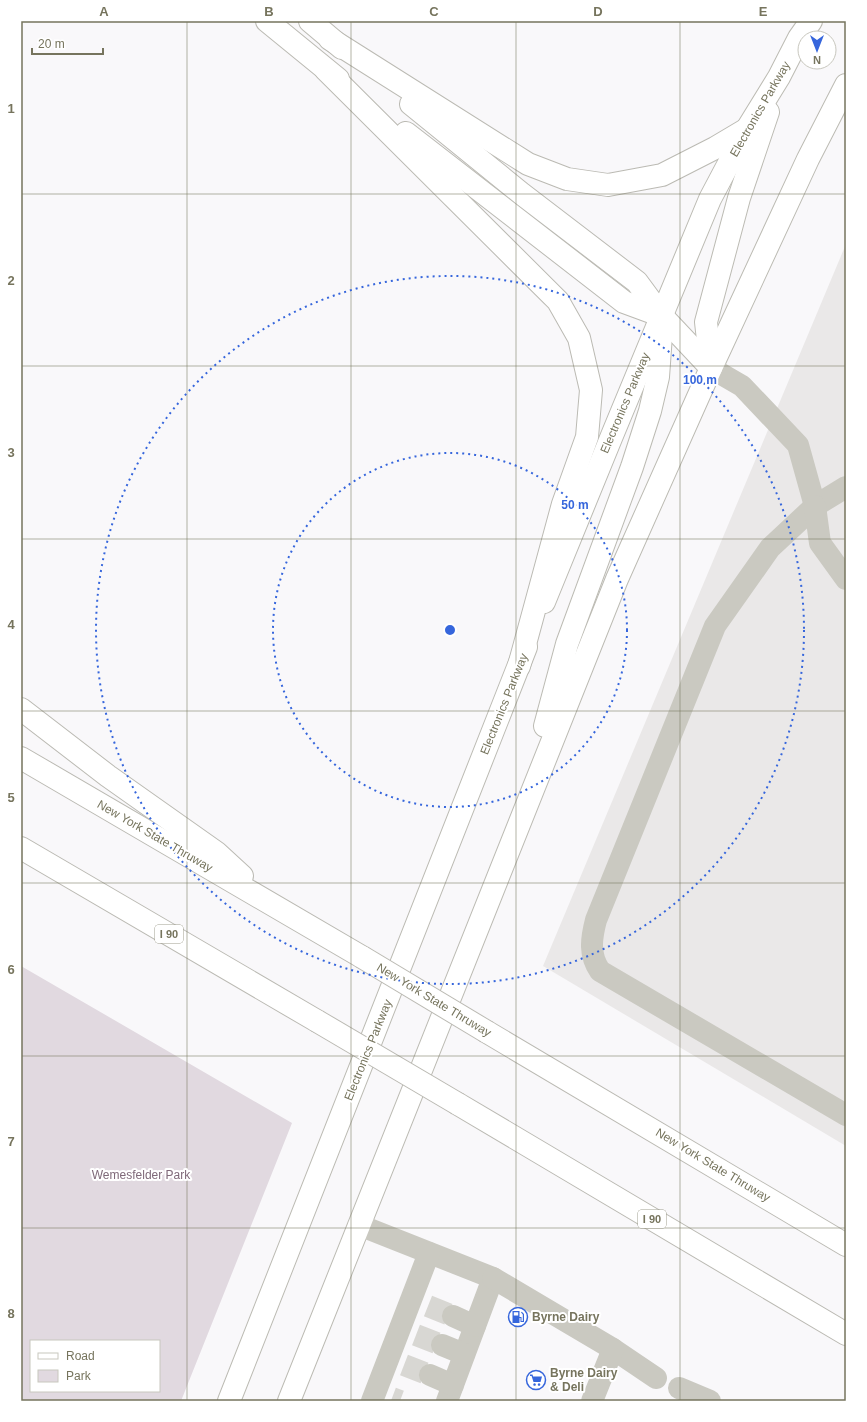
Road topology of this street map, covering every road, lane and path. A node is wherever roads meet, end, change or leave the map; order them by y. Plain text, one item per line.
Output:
1 (267, 21) edge
2 (310, 21) edge
3 (802, 27) edge
4 (330, 38) junction
5 (326, 70) junction
6 (779, 77) junction
7 (846, 85) edge
8 (747, 129) junction
9 (662, 316) junction
10 (711, 368) junction
11 (846, 487) edge
12 (815, 506) junction
13 (846, 578) edge
14 (519, 666) junction
15 (21, 709) edge
16 (21, 758) edge
17 (522, 815) junction
18 (21, 848) edge
19 (278, 907) junction
20 (846, 1115) edge
21 (360, 1225) junction
22 (846, 1245) edge
23 (430, 1252) junction
24 (492, 1278) junction
25 (453, 1316) tunnel mouth
26 (475, 1326) junction
27 (846, 1334) edge
28 (442, 1345) tunnel mouth
29 (613, 1349) junction
30 (464, 1354) junction
31 (430, 1375) tunnel mouth
32 (656, 1378) dead end
33 (679, 1388) dead end
34 (450, 1393) edge
35 (380, 1397) edge
36 (229, 1401) edge
37 (289, 1401) edge
38 (592, 1401) edge
39 (710, 1401) edge

1 - 5 main road
2 - 4 main road
3 - 6 main road, Electronics Parkway
4 - 8 main road
4 - 9 main road
5 - 9 main road
5 - 14 main road
6 - 8 main road, Electronics Parkway
6 - 10 main road
7 - 10 main road
8 - 9 main road, Electronics Parkway
9 - 10 main road
9 - 14 main road, Electronics Parkway
9 - 17 main road
10 - 12 lane
10 - 17 main road
11 - 12 lane
12 - 13 lane
12 - 20 lane
14 - 36 main road, Electronics Parkway
15 - 19 main road
16 - 19 main road, New York State Thruway
17 - 21 main road
18 - 27 main road, I 90, bridge
19 - 22 main road, New York State Thruway, bridge
21 - 23 lane
21 - 37 main road
23 - 24 lane
23 - 35 lane
24 - 26 lane
24 - 29 lane
25 - 26 lane
26 - 30 lane
28 - 30 lane
29 - 32 lane
29 - 38 lane
30 - 34 lane
31 - 34 lane
33 - 39 lane

